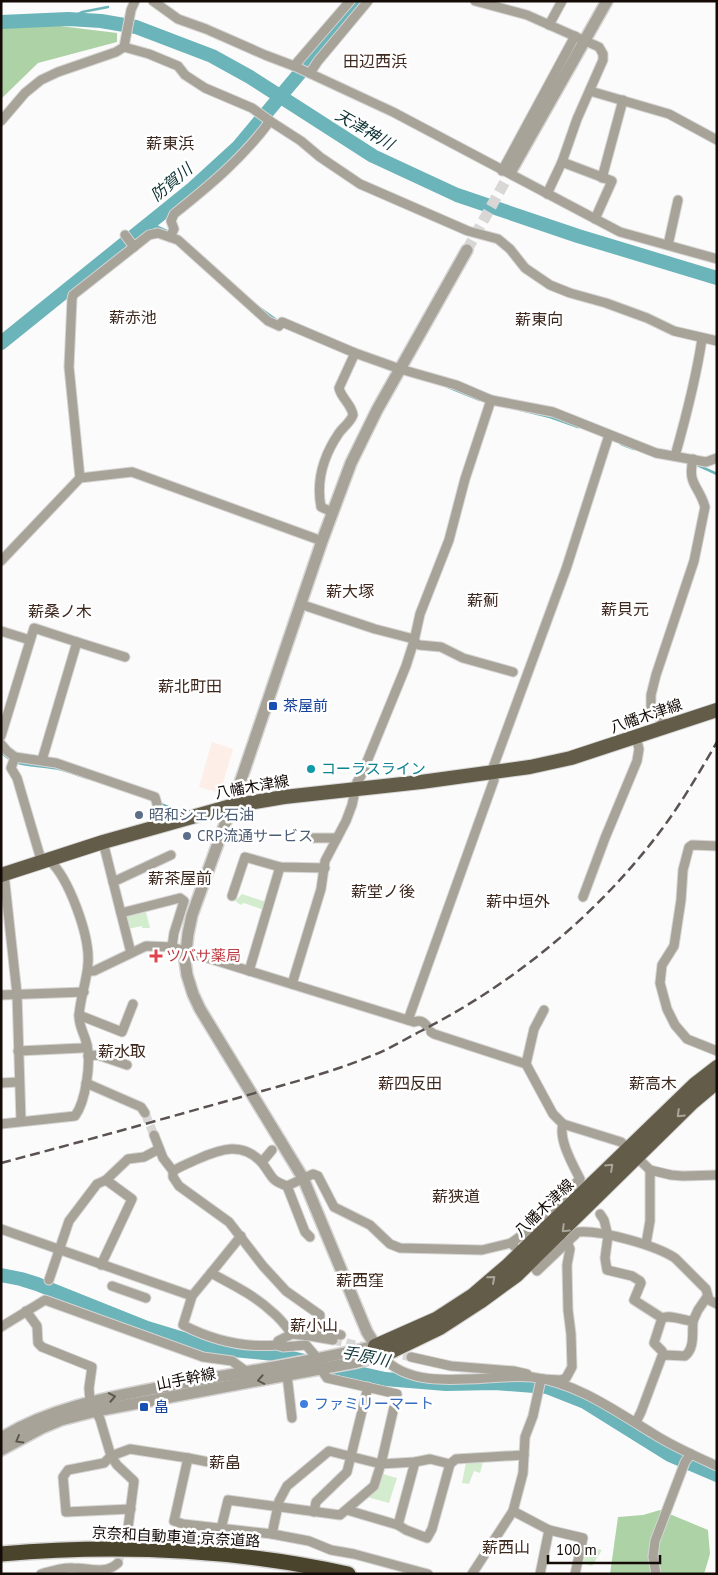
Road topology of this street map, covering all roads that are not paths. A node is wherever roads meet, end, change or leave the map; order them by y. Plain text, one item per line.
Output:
1 (135, 1) edge
2 (153, 1) edge
3 (350, 1) edge
4 (368, 1) edge
5 (475, 1) edge
6 (562, 1) edge
7 (607, 1) edge
8 (549, 25) junction
9 (580, 39) junction
10 (124, 47) junction
11 (294, 66) junction
12 (310, 73) junction
13 (590, 90) junction
14 (623, 100) junction
15 (1, 121) edge
16 (270, 121) junction
17 (717, 140) edge
18 (562, 162) junction
19 (507, 170) junction
20 (602, 178) junction
21 (547, 194) junction
22 (678, 200) dead end
23 (595, 219) junction
24 (125, 236) dead end
25 (170, 236) junction
26 (668, 244) junction
27 (133, 245) junction
28 (467, 250) tunnel mouth
29 (717, 259) edge
30 (702, 338) junction
31 (717, 341) edge
32 (354, 356) junction
33 (400, 369) junction
34 (491, 403) junction
35 (608, 438) junction
36 (675, 456) junction
37 (717, 458) edge
38 (693, 462) junction
39 (80, 478) junction
40 (332, 512) junction
41 (322, 541) junction
42 (1, 561) edge
43 (300, 604) junction
44 (1, 630) edge
45 (30, 640) junction
46 (414, 641) junction
47 (77, 642) junction
48 (125, 657) dead end
49 (513, 672) dead end
50 (717, 710) edge
51 (666, 726) junction
52 (1, 736) edge
53 (636, 737) junction
54 (1, 744) edge
55 (42, 760) junction
56 (10, 763) edge
57 (491, 773) junction
58 (355, 789) junction
59 (231, 806) junction
60 (163, 824) junction
61 (318, 835) dead end
62 (337, 838) junction
63 (104, 842) junction
64 (717, 846) edge
65 (171, 855) dead end
66 (46, 861) junction
67 (280, 867) junction
68 (325, 868) junction
69 (3, 875) edge
70 (114, 882) junction
71 (232, 896) dead end
72 (582, 898) dead end
73 (121, 913) junction
74 (172, 946) junction
75 (186, 950) junction
76 (131, 953) junction
77 (88, 970) junction
78 (248, 971) junction
79 (292, 984) junction
80 (84, 992) junction
81 (17, 994) junction
82 (1, 995) edge
83 (134, 1004) dead end
84 (544, 1010) dead end
85 (79, 1015) junction
86 (408, 1020) junction
87 (87, 1045) junction
88 (18, 1051) junction
89 (717, 1051) edge
90 (88, 1056) junction
91 (526, 1064) junction
92 (126, 1065) dead end
93 (717, 1067) edge
94 (19, 1082) junction
95 (717, 1082) edge
96 (1, 1083) edge
97 (86, 1083) junction
98 (145, 1113) tunnel mouth
99 (21, 1121) junction
100 (1, 1124) edge
101 (562, 1124) junction
102 (154, 1136) tunnel mouth
103 (159, 1149) junction
104 (272, 1150) dead end
105 (633, 1153) junction
106 (262, 1162) junction
107 (650, 1170) junction
108 (173, 1171) junction
109 (717, 1175) edge
110 (303, 1178) junction
111 (106, 1180) junction
112 (287, 1186) junction
113 (600, 1214) dead end
114 (1, 1229) edge
115 (241, 1236) junction
116 (608, 1236) junction
117 (310, 1237) dead end
118 (567, 1242) junction
119 (646, 1244) junction
120 (59, 1249) junction
121 (101, 1265) junction
122 (534, 1267) dead end
123 (211, 1273) junction
124 (135, 1277) junction
125 (49, 1280) dead end
126 (112, 1286) dead end
127 (129, 1292) junction
128 (192, 1296) junction
129 (707, 1297) junction
130 (146, 1298) dead end
131 (717, 1304) edge
132 (26, 1311) junction
133 (662, 1318) junction
134 (693, 1321) junction
135 (1, 1327) edge
136 (292, 1334) junction
137 (341, 1335) tunnel mouth
138 (318, 1337) junction
139 (333, 1340) tunnel mouth
140 (277, 1345) junction
141 (378, 1351) junction
142 (663, 1356) junction
143 (411, 1357) tunnel mouth
144 (316, 1366) junction
145 (287, 1369) junction
146 (247, 1372) junction
147 (539, 1380) junction
148 (368, 1387) junction
149 (93, 1406) junction
150 (292, 1418) dead end
151 (636, 1422) junction
152 (1, 1438) edge
153 (1, 1450) edge
154 (691, 1454) junction
155 (524, 1455) junction
156 (111, 1456) junction
157 (352, 1456) junction
158 (188, 1458) junction
159 (415, 1462) junction
160 (219, 1464) dead end
161 (381, 1464) junction
162 (450, 1464) junction
163 (717, 1466) edge
164 (278, 1506) junction
165 (131, 1509) junction
166 (347, 1510) junction
167 (513, 1511) junction
168 (314, 1512) junction
169 (398, 1525) junction
170 (128, 1528) tunnel mouth
171 (221, 1529) junction
172 (549, 1530) junction
173 (272, 1534) junction
174 (1, 1555) edge
175 (118, 1563) dead end
176 (41, 1574) edge
177 (328, 1574) edge
178 (348, 1574) edge
179 (428, 1574) edge
180 (472, 1574) edge
181 (540, 1574) edge
182 (575, 1574) edge
183 (656, 1574) edge

1 - 10 street
2 - 11 street
3 - 11 street
4 - 12 street
5 - 8 street
6 - 8 street
7 - 9 street
8 - 9 street
9 - 13 street
9 - 19 street
10 - 15 street
10 - 16 street
11 - 12 street
12 - 19 street
13 - 14 street
13 - 18 street
14 - 17 street
14 - 20 street
16 - 25 street
16 - 30 street
18 - 20 street
18 - 21 street
19 - 21 street
20 - 23 street
21 - 23 street
22 - 26 street
23 - 26 street
24 - 27 street
25 - 27 street
25 - 32 street
26 - 29 street
27 - 39 street
28 - 33 street
30 - 31 street
30 - 36 street
32 - 33 street
32 - 40 street
33 - 34 street
33 - 40 street
34 - 35 street
34 - 46 street
35 - 36 street
35 - 57 street
36 - 38 street
37 - 38 street
38 - 51 street
39 - 41 street
39 - 42 street
40 - 41 street
41 - 43 street
43 - 46 street
43 - 59 street
44 - 45 street
45 - 47 street
45 - 52 street
46 - 49 street
46 - 58 street
47 - 48 street
47 - 55 street
50 - 51 main road, 八幡木津線
51 - 53 main road, 八幡木津線
53 - 57 main road, 八幡木津線
53 - 72 street
54 - 56 street
55 - 56 street
55 - 60 street
56 - 66 street
57 - 58 main road, 八幡木津線
57 - 86 street
58 - 59 main road, 八幡木津線
58 - 62 street
59 - 60 main road, 八幡木津線
59 - 75 street
60 - 63 main road, 八幡木津線
61 - 62 street
62 - 68 street
63 - 66 main road, 八幡木津線
63 - 70 street
64 - 89 street
65 - 70 street
66 - 69 main road, 八幡木津線
66 - 77 street
67 - 68 street
67 - 71 street
67 - 78 street
68 - 79 street
69 - 81 street
70 - 73 street
73 - 74 street
73 - 76 street
74 - 75 street
74 - 76 street
75 - 78 street
75 - 110 street
76 - 77 street
77 - 80 street
78 - 79 street
79 - 86 street
80 - 81 street
80 - 85 street
81 - 82 street
81 - 88 street
83 - 85 street
84 - 91 street
85 - 87 street
86 - 91 street
87 - 88 street
87 - 90 street
88 - 94 street
90 - 92 street
90 - 97 street
91 - 101 street
93 - 105 main road, 八幡木津線
94 - 96 street
94 - 99 street
95 -> 105 main road, 八幡木津線
97 - 98 street
97 - 99 street
99 - 100 street
101 - 105 street
101 - 110 street
102 - 103 street
103 - 108 street
103 - 111 street
104 - 106 street
105 - 107 street
105 - 141 main road, 八幡木津線
106 - 108 street
106 - 112 street
107 - 109 street
107 - 119 street
108 - 115 street
110 - 112 street
110 - 141 street
111 - 120 street
111 - 121 street
112 - 117 street
113 - 116 street
114 - 120 street
115 - 123 street
115 - 138 street
116 - 118 street
116 - 119 street
116 - 133 street
118 - 122 street
118 - 147 street
119 - 129 street
120 - 121 street
120 - 125 street
121 - 124 street
123 - 128 street
123 - 136 street
124 - 127 street
124 - 128 street
126 - 127 street
127 - 130 street
128 - 140 street
129 - 131 street
129 - 134 street
132 - 135 street
132 - 146 street
132 - 149 street
133 - 134 street
133 - 142 street
134 - 142 street
136 - 138 street
136 - 140 street
137 - 138 street
138 - 139 street
140 - 144 street
141 - 144 street, 山手幹線
141 - 144 street, 山手幹線
141 - 147 street
142 - 151 street
143 - 147 street
144 - 145 street, 山手幹線
144 - 148 street
145 - 146 street, 山手幹線
145 -> 149 street, 山手幹線
145 - 150 street
149 -> 146 street, 山手幹線
147 - 151 street
147 - 155 street
148 - 157 street
148 - 161 street
149 - 152 street, 山手幹線
149 -> 153 street, 山手幹線
149 - 156 street
151 - 154 street
154 - 163 street
154 - 183 street
155 - 162 street
155 - 167 street
156 - 158 street
156 - 165 street
156 - 165 street
157 - 161 street
157 - 164 street
157 - 168 street
158 - 160 street
158 - 171 street
159 - 161 street
159 - 162 street
159 - 169 street
161 - 166 street
162 - 169 street
164 - 168 street
164 - 171 street
164 - 173 street
165 - 170 street
166 - 168 street
166 - 169 street
167 - 172 street
167 - 180 street
171 - 173 street
172 - 181 street
172 - 182 street
173 - 179 street
174 - 177 highway, 京奈和自動車道;京奈道路
174 - 178 highway, 京奈和自動車道;京奈道路
175 - 176 street

